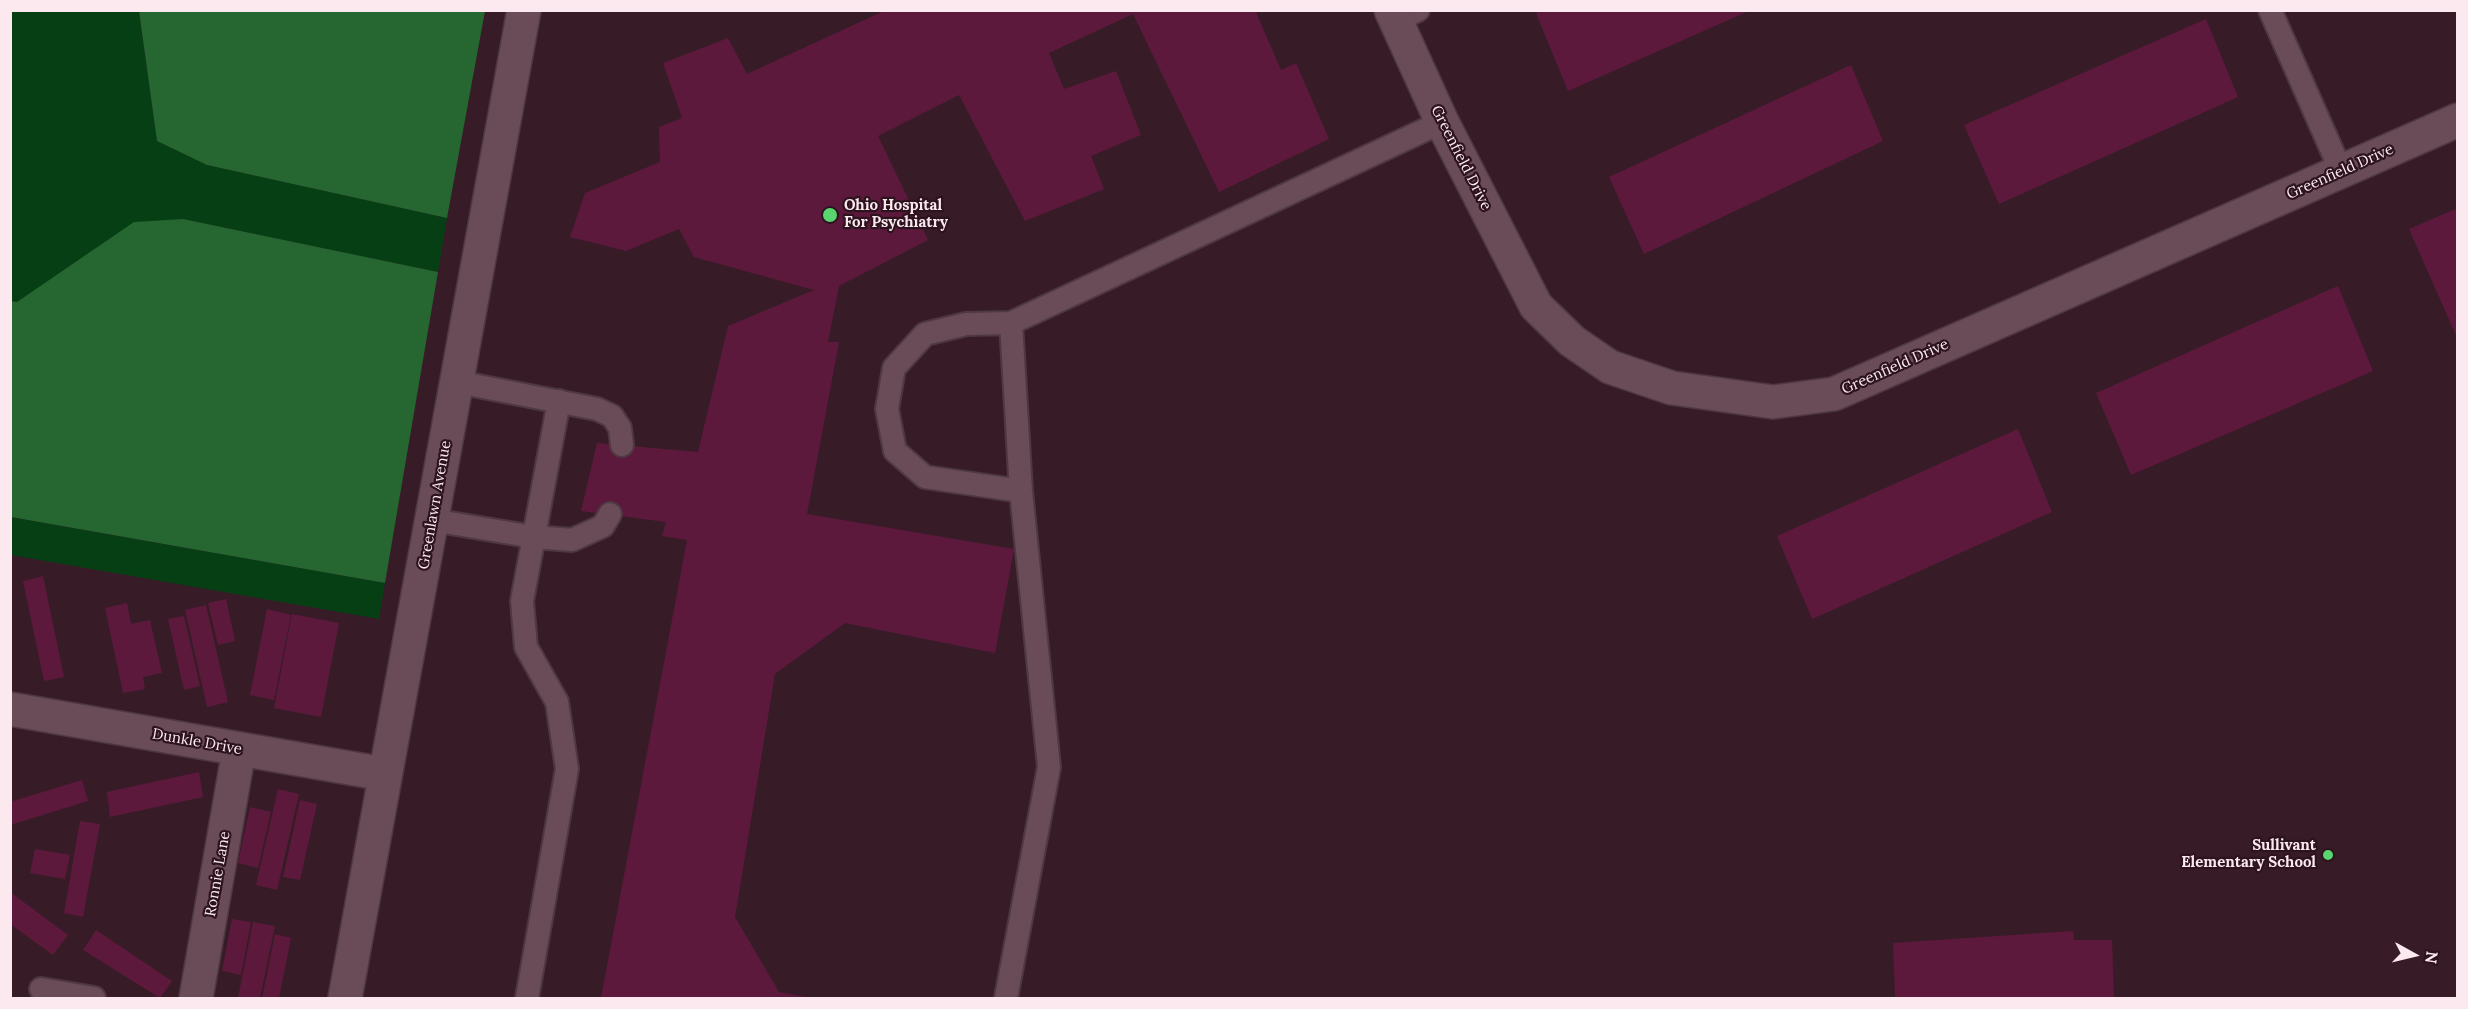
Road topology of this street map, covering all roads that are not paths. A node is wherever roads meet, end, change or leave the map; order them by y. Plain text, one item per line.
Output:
1 (524, 10) edge
2 (2270, 10) edge
3 (1401, 14) edge
4 (2457, 120) edge
5 (1442, 122) junction
6 (2341, 171) junction
7 (1011, 323) junction
8 (457, 382) junction
9 (559, 401) junction
10 (622, 445) dead end
11 (1021, 491) junction
12 (610, 514) dead end
13 (432, 520) junction
14 (534, 537) junction
15 (10, 709) edge
16 (239, 750) junction
17 (384, 774) junction
18 (41, 988) dead end
19 (94, 999) edge
20 (196, 999) edge
21 (345, 999) edge
22 (527, 999) edge
23 (1006, 999) edge

1 - 8 street, Greenlawn Avenue
2 - 6 lane
3 - 5 street, Greenfield Drive
4 - 6 street, Greenfield Drive
5 - 6 street, Greenfield Drive
5 - 7 lane
7 - 11 lane
7 - 11 lane
8 - 9 lane
8 - 13 street, Greenlawn Avenue
9 - 10 lane
9 - 14 lane
11 - 23 lane
12 - 14 lane
13 - 14 lane
13 - 17 street, Greenlawn Avenue
14 - 22 lane
15 - 16 street, Dunkle Drive
16 - 17 street, Dunkle Drive
16 - 20 street, Ronnie Lane
17 - 21 street, Greenlawn Avenue
18 - 19 lane

